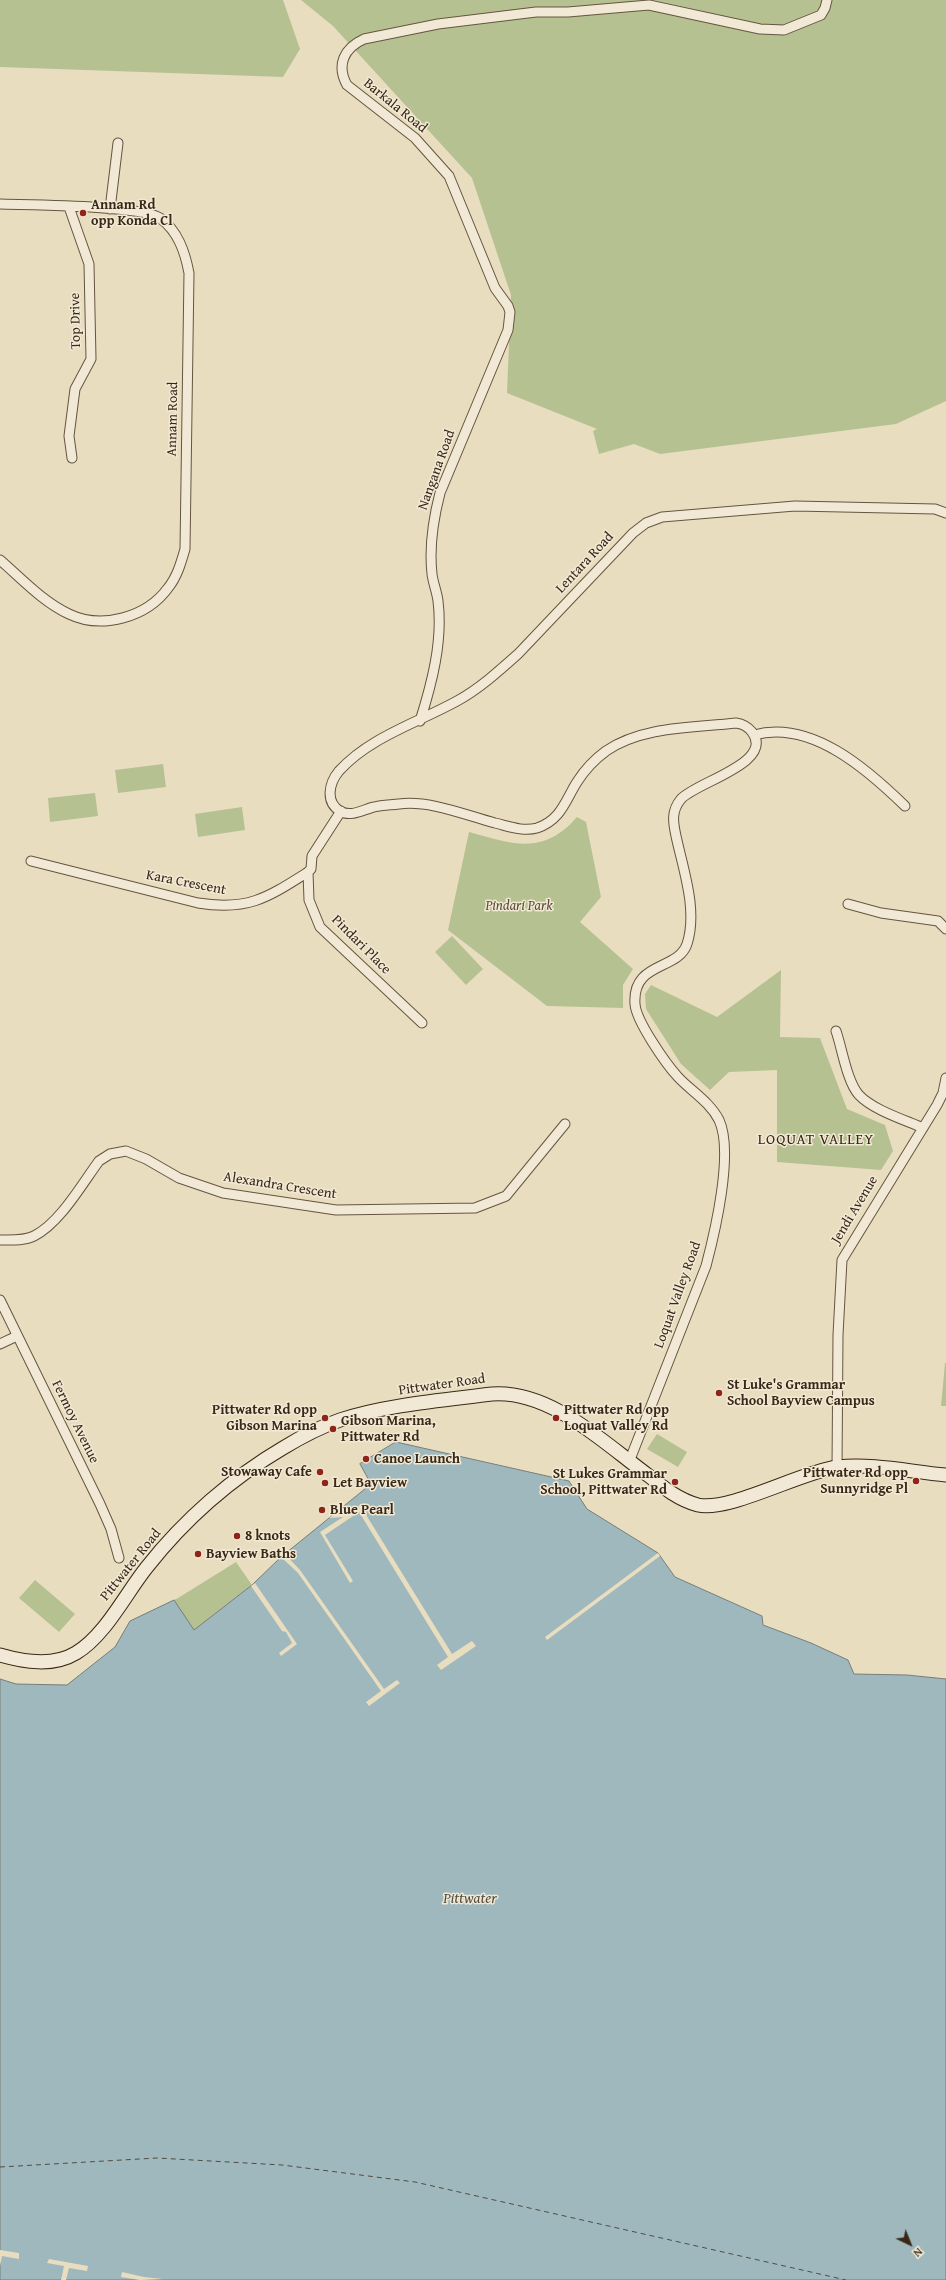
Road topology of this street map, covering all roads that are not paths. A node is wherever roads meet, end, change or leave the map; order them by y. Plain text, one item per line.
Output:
1 (827, 0) edge
2 (118, 143) dead end
3 (0, 204) edge
4 (69, 207) junction
5 (110, 209) junction
6 (508, 330) joint
7 (72, 458) dead end
8 (946, 513) edge
9 (0, 560) edge
10 (420, 721) junction
11 (754, 735) junction
12 (905, 806) dead end
13 (340, 811) junction
14 (31, 861) dead end
15 (308, 872) junction
16 (848, 904) dead end
17 (946, 928) edge
18 (422, 1023) dead end
19 (836, 1031) dead end
20 (946, 1078) edge
21 (944, 1093) edge
22 (566, 1124) dead end
23 (923, 1128) junction
24 (0, 1240) edge
25 (0, 1300) edge
26 (17, 1336) junction
27 (0, 1344) edge
28 (629, 1462) junction
29 (837, 1468) junction
30 (946, 1475) edge
31 (119, 1558) dead end
32 (0, 1655) edge

1 - 6 street, Barkala Road
2 - 5 street
3 - 4 street, Annam Road
4 - 5 street, Annam Road
4 - 7 street, Top Drive
5 - 9 street, Annam Road
6 - 10 street, Nangana Road
8 - 10 street, Lentara Road
10 - 13 street, Lentara Road
11 - 12 street
11 - 13 street
11 - 28 street, Loquat Valley Road
13 - 15 street
14 - 15 street, Kara Crescent
15 - 18 street, Pindari Place
16 - 17 street
19 - 23 street
20 - 21 street, Jendi Avenue
21 - 23 street, Jendi Avenue
22 - 24 street, Alexandra Crescent
23 - 29 street, Jendi Avenue
25 - 26 street, Fermoy Avenue
26 - 27 street
26 - 31 street, Fermoy Avenue
28 - 29 main road, Pittwater Road
28 - 32 main road, Pittwater Road
29 - 30 main road, Pittwater Road

